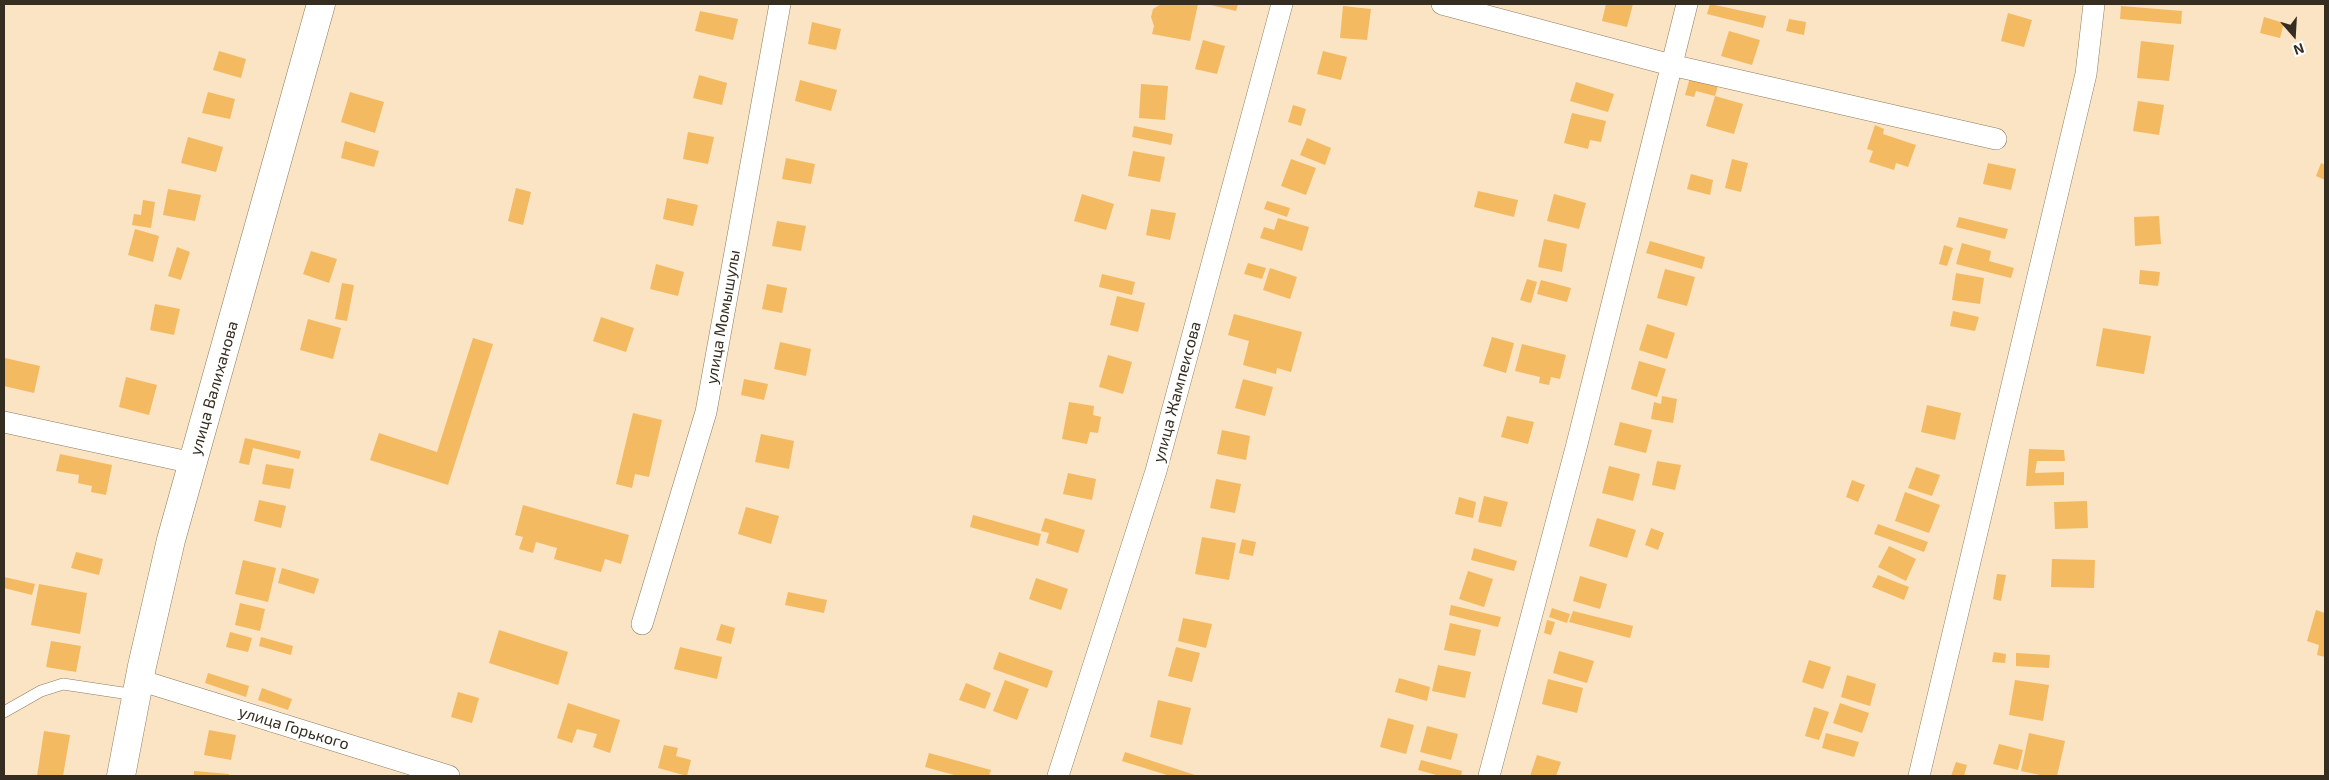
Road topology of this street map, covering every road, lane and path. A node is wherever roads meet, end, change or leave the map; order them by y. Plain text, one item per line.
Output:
1 (321, 4) edge
2 (780, 4) edge
3 (1282, 4) edge
4 (1442, 4) edge
5 (1686, 4) edge
6 (2094, 4) edge
7 (1671, 65) junction
8 (1996, 139) dead end
9 (4, 422) edge
10 (193, 463) junction
11 (642, 624) dead end
12 (138, 687) junction
13 (4, 712) edge
14 (121, 776) edge
15 (449, 776) edge
16 (1058, 776) edge
17 (1489, 776) edge
18 (1919, 776) edge

1 - 10 main road, улица Валиханова
2 - 11 street, улица Момышулы
3 - 16 street, улица Жампеисова
4 - 7 street
5 - 7 street
6 - 18 street
7 - 8 street
7 - 17 street
9 - 10 street
10 - 12 main road, улица Валиханова
12 - 13 lane
12 - 14 main road, улица Валиханова
12 - 15 street, улица Горького

